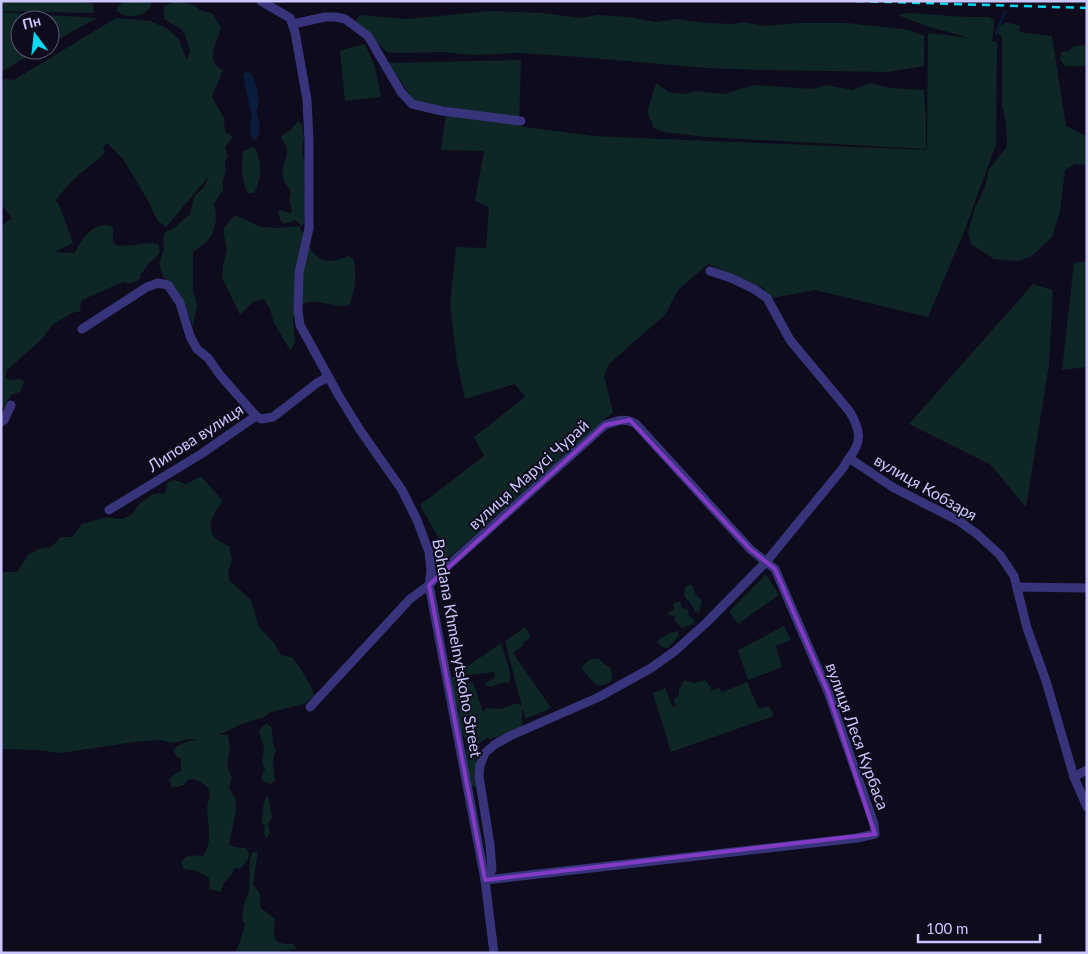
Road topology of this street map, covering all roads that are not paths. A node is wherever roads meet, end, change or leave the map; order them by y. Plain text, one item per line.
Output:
1 (262, 1) edge
2 (293, 24) junction
3 (520, 121) dead end
4 (710, 271) dead end
5 (82, 329) dead end
6 (328, 377) junction
7 (11, 405) dead end
8 (256, 416) junction
9 (623, 419) joint
10 (1, 422) edge
11 (849, 458) junction
12 (109, 510) dead end
13 (766, 562) junction
14 (429, 585) junction
15 (1018, 587) junction
16 (1087, 588) edge
17 (310, 707) dead end
18 (1087, 770) edge
19 (1074, 777) junction
20 (1087, 807) edge
21 (485, 880) junction
22 (494, 953) edge

1 - 2 street
2 - 3 street
2 - 6 street, Bohdana Khmelnytskoho Street
4 - 11 street, вулиця Кобзаря
5 - 8 street, Липова вулиця
6 - 8 street
6 - 14 street, Bohdana Khmelnytskoho Street
7 - 10 street
8 - 12 street, Липова вулиця
9 - 13 street, вулиця Леся Курбаса
9 - 14 street, вулиця Марусі Чурай
11 - 13 street
11 - 15 street, вулиця Кобзаря
13 - 21 street
13 - 21 street, вулиця Леся Курбаса
14 - 17 street, вулиця Марусі Чурай
14 - 21 street, Bohdana Khmelnytskoho Street
15 - 16 street
15 - 19 street, вулиця Кобзаря
18 - 19 street
19 - 20 street, вулиця Кобзаря
21 - 22 street, Bohdana Khmelnytskoho Street

